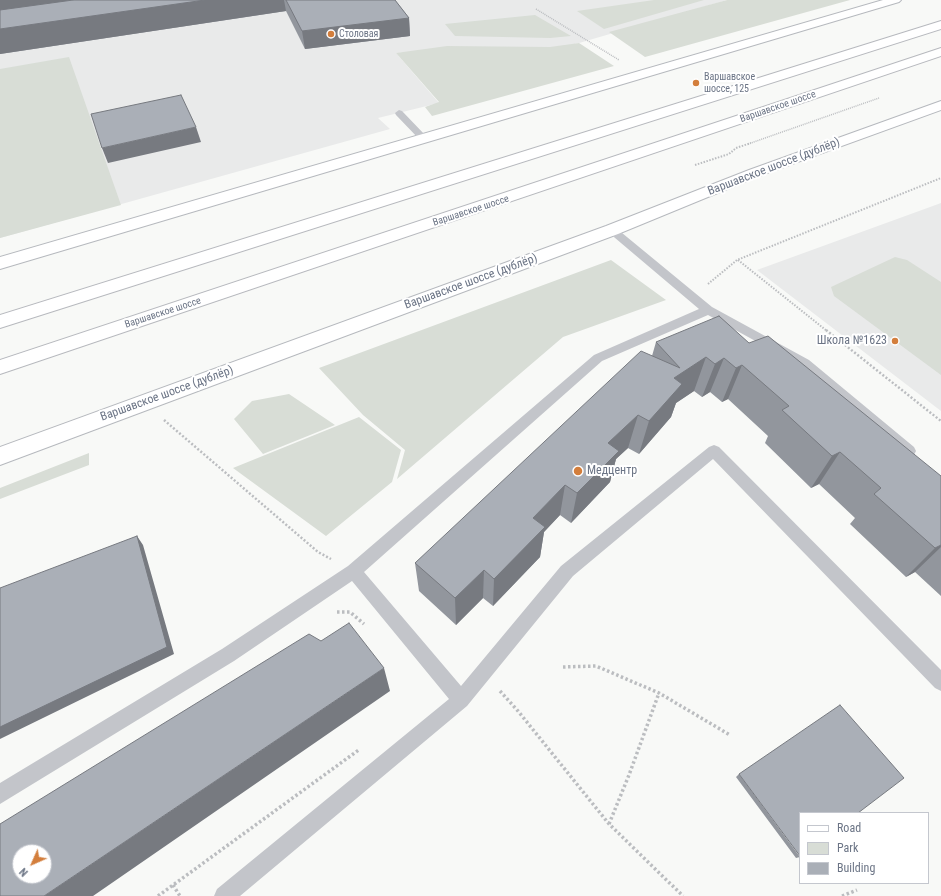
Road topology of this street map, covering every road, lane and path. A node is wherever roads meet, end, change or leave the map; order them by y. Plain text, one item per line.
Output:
1 (895, 0) edge
2 (536, 9) dead end
3 (941, 25) edge
4 (941, 52) edge
5 (607, 53) dead end
6 (879, 98) dead end
7 (941, 105) edge
8 (399, 113) dead end
9 (423, 138) junction
10 (695, 165) dead end
11 (941, 178) edge
12 (612, 230) junction
13 (737, 260) junction
14 (0, 263) edge
15 (693, 296) junction
16 (708, 310) junction
17 (0, 322) edge
18 (0, 367) edge
19 (159, 416) dead end
20 (941, 421) edge
21 (0, 456) edge
22 (917, 458) edge
23 (354, 571) junction
24 (333, 611) dead end
25 (367, 626) dead end
26 (563, 667) dead end
27 (483, 672) junction
28 (941, 682) edge
29 (659, 693) junction
30 (460, 700) junction
31 (730, 735) dead end
32 (363, 746) dead end
33 (0, 794) edge
34 (609, 824) junction
35 (173, 885) junction
36 (857, 890) dead end
37 (158, 896) edge
38 (180, 896) edge
39 (224, 896) edge
40 (683, 896) edge
41 (842, 896) edge

1 - 9 main road
2 - 5 path
3 - 17 main road
4 - 18 main road, Варшавское шоссе
6 - 10 path
7 - 12 main road, Варшавское шоссе (дублёр)
8 - 9 lane
9 - 14 main road
11 - 13 path
12 - 15 lane
12 - 21 main road, Варшавское шоссе (дублёр)
13 - 15 path
13 - 20 path
15 - 16 lane
16 - 22 lane
16 - 23 lane
19 - 23 path
23 - 30 lane
23 - 33 lane
24 - 25 path
26 - 29 path
27 - 28 lane
27 - 30 lane
27 - 34 path
29 - 31 path
29 - 34 path
30 - 39 lane
32 - 35 path
34 - 40 path
35 - 37 path
35 - 38 path
36 - 41 path

